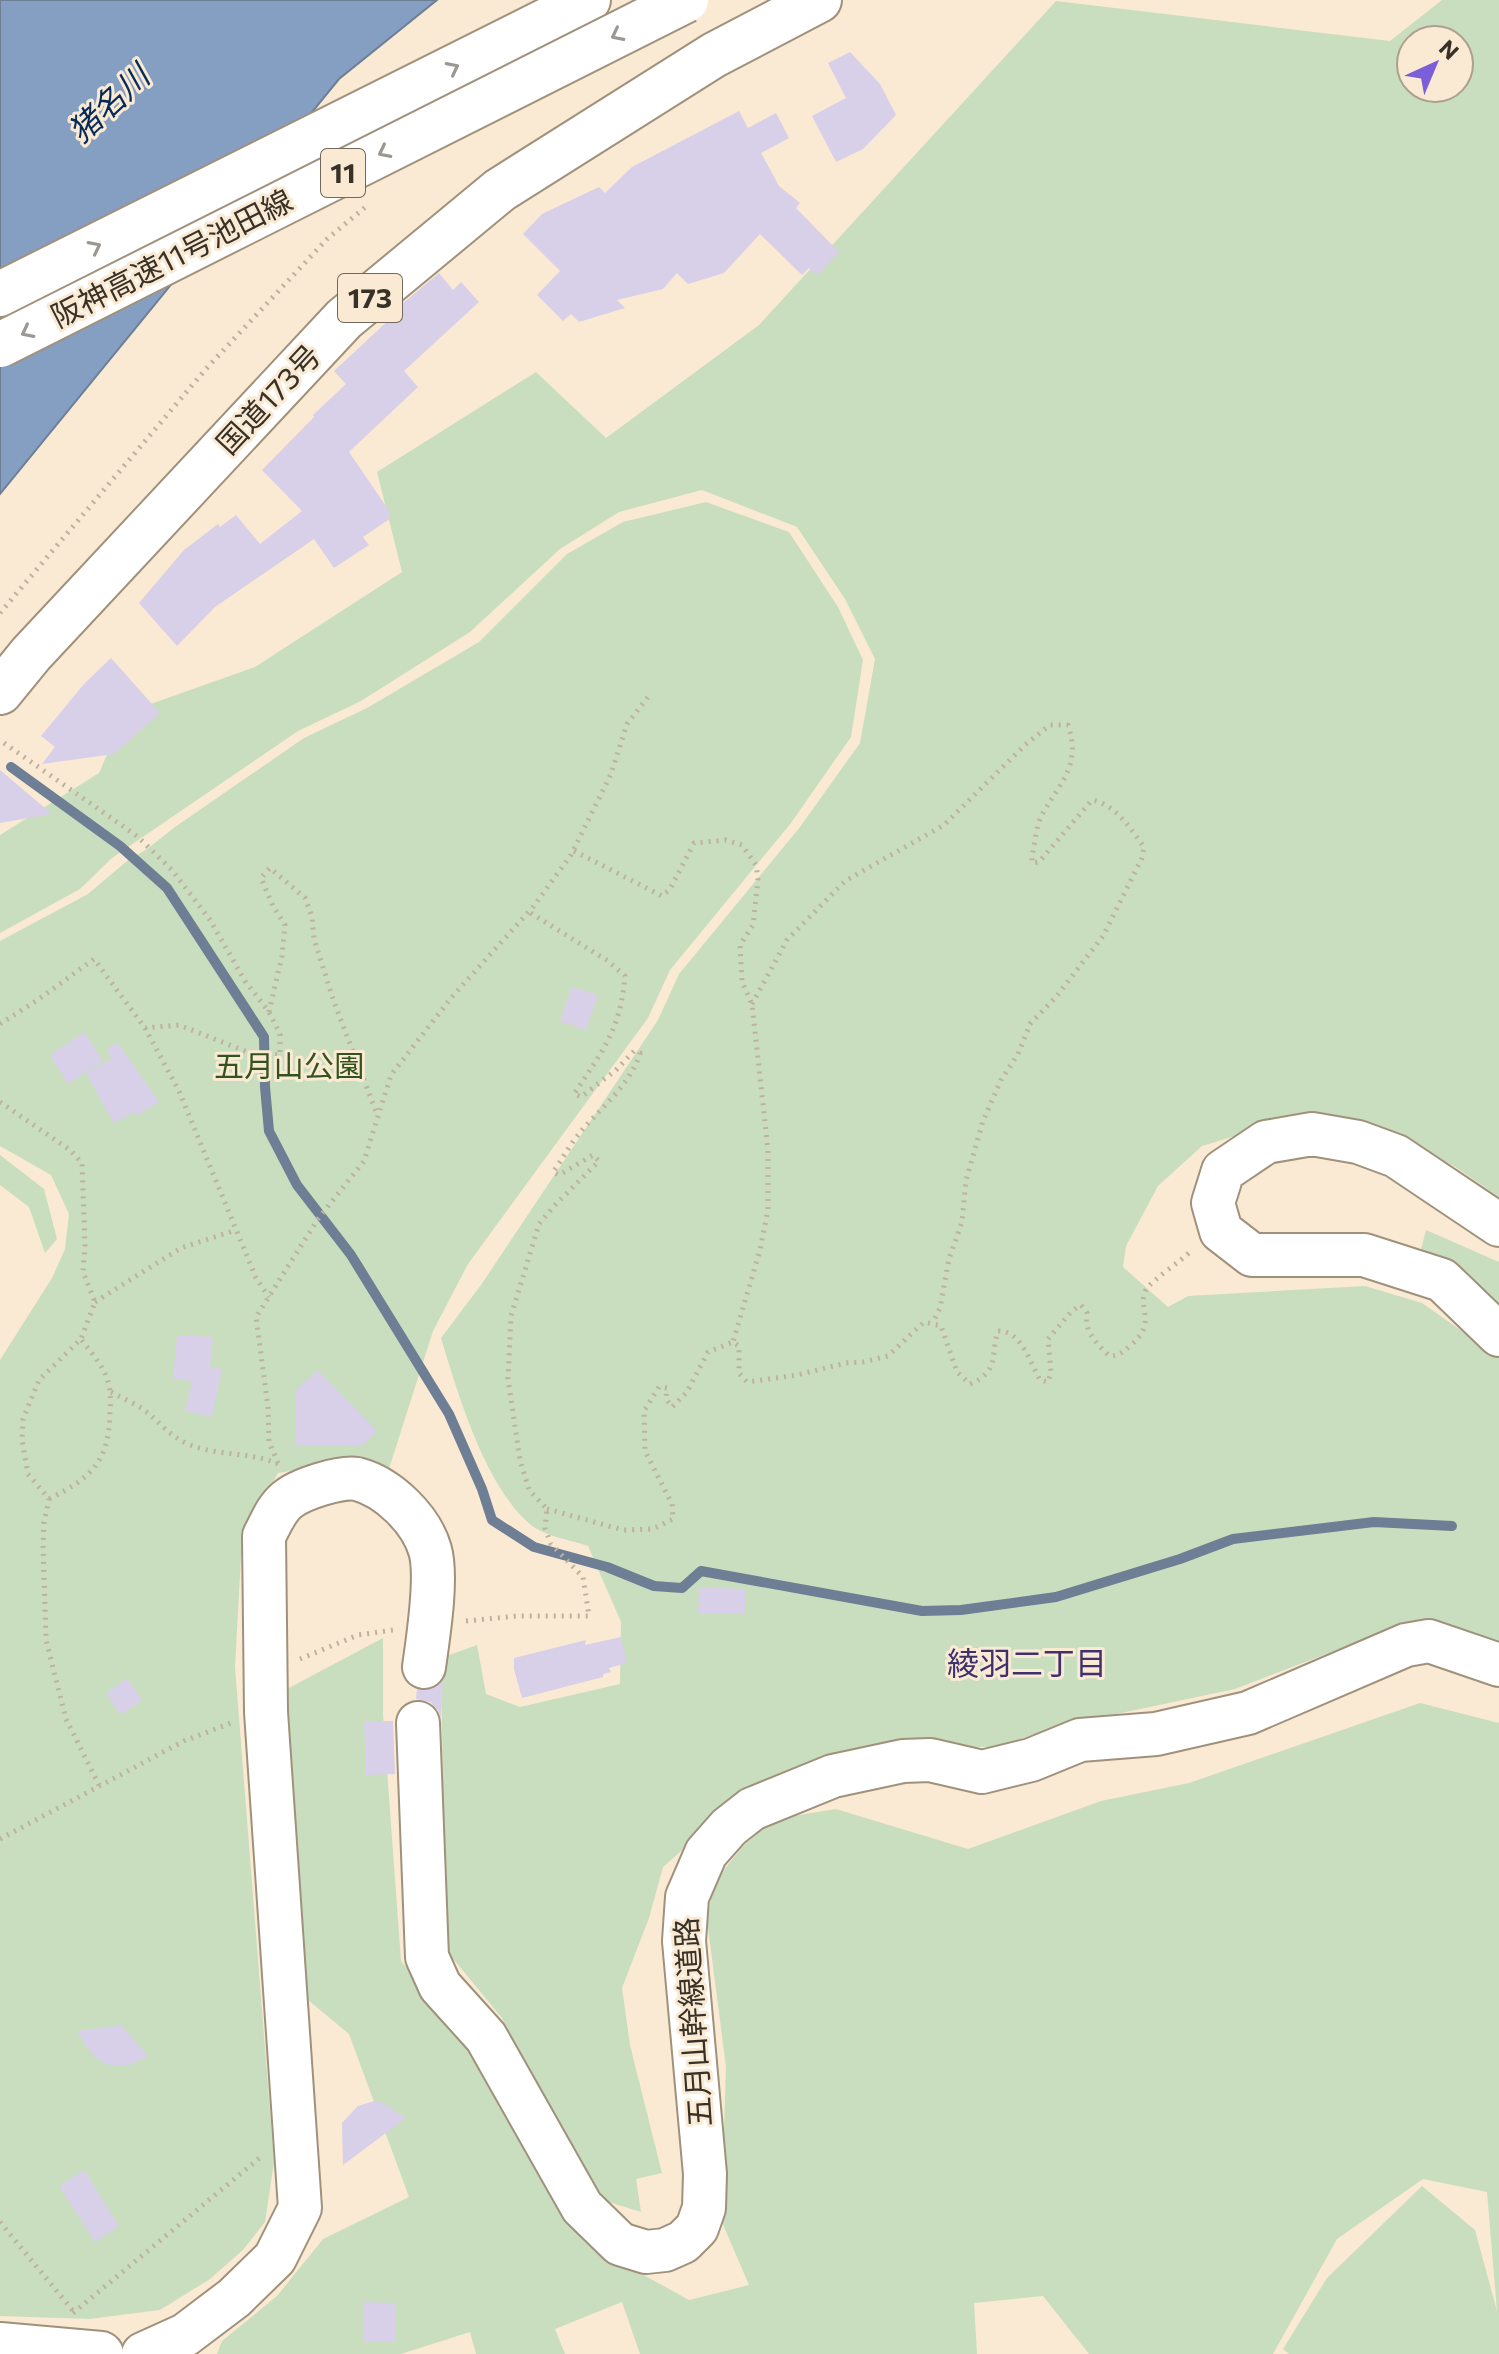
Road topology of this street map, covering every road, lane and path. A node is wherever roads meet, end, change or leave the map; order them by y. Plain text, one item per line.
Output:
1 (588, 0) edge
2 (686, 0) edge
3 (819, 0) edge
4 (372, 201) dead end
5 (0, 294) edge
6 (0, 345) edge
7 (0, 613) edge
8 (0, 692) edge
9 (651, 693) dead end
10 (4, 743) dead end
11 (574, 851) junction
12 (529, 912) junction
13 (752, 1004) junction
14 (269, 1012) junction
15 (0, 1024) edge
16 (145, 1028) junction
17 (0, 1102) edge
18 (378, 1115) junction
19 (1499, 1225) edge
20 (236, 1230) junction
21 (1221, 1231) junction
22 (269, 1297) junction
23 (95, 1302) junction
24 (933, 1322) junction
25 (1499, 1335) edge
26 (81, 1339) junction
27 (733, 1342) junction
28 (111, 1392) junction
29 (284, 1482) junction
30 (49, 1499) junction
31 (547, 1509) junction
32 (430, 1625) junction
33 (1499, 1665) edge
34 (266, 1692) junction
35 (99, 1785) junction
36 (0, 1839) edge
37 (293, 2130) junction
38 (0, 2222) edge
39 (74, 2312) junction
40 (13, 2346) edge
41 (101, 2354) edge
42 (143, 2354) edge

5 -> 1 main road, 阪神高速11号池田線 / 11
2 -> 6 main road, 阪神高速11号池田線 / 11, bridge
3 - 8 main road, 国道173号 / 173
4 - 7 path
9 - 11 path
10 - 14 path
11 - 12 path
11 - 13 path
12 - 18 path
12 - 31 path
13 - 24 path
13 - 27 path
14 - 16 path
14 - 18 path
15 - 16 path
16 - 20 path
17 - 23 path
18 - 22 path
19 - 21 street
20 - 22 path
20 - 23 path
21 - 24 path
21 - 25 street
22 - 29 path
23 - 26 path
24 - 27 path
26 - 28 path
26 - 30 path
27 - 31 path
28 - 29 path
28 - 30 path
29 - 32 street, 五月山幹線道路
29 - 34 street
30 - 35 path
31 - 32 path
32 - 33 street, 五月山幹線道路
32 - 34 path
34 - 35 path
34 - 37 street
35 - 36 path
37 - 39 path
37 - 42 street
38 - 39 path
39 - 40 path
40 - 41 main road

